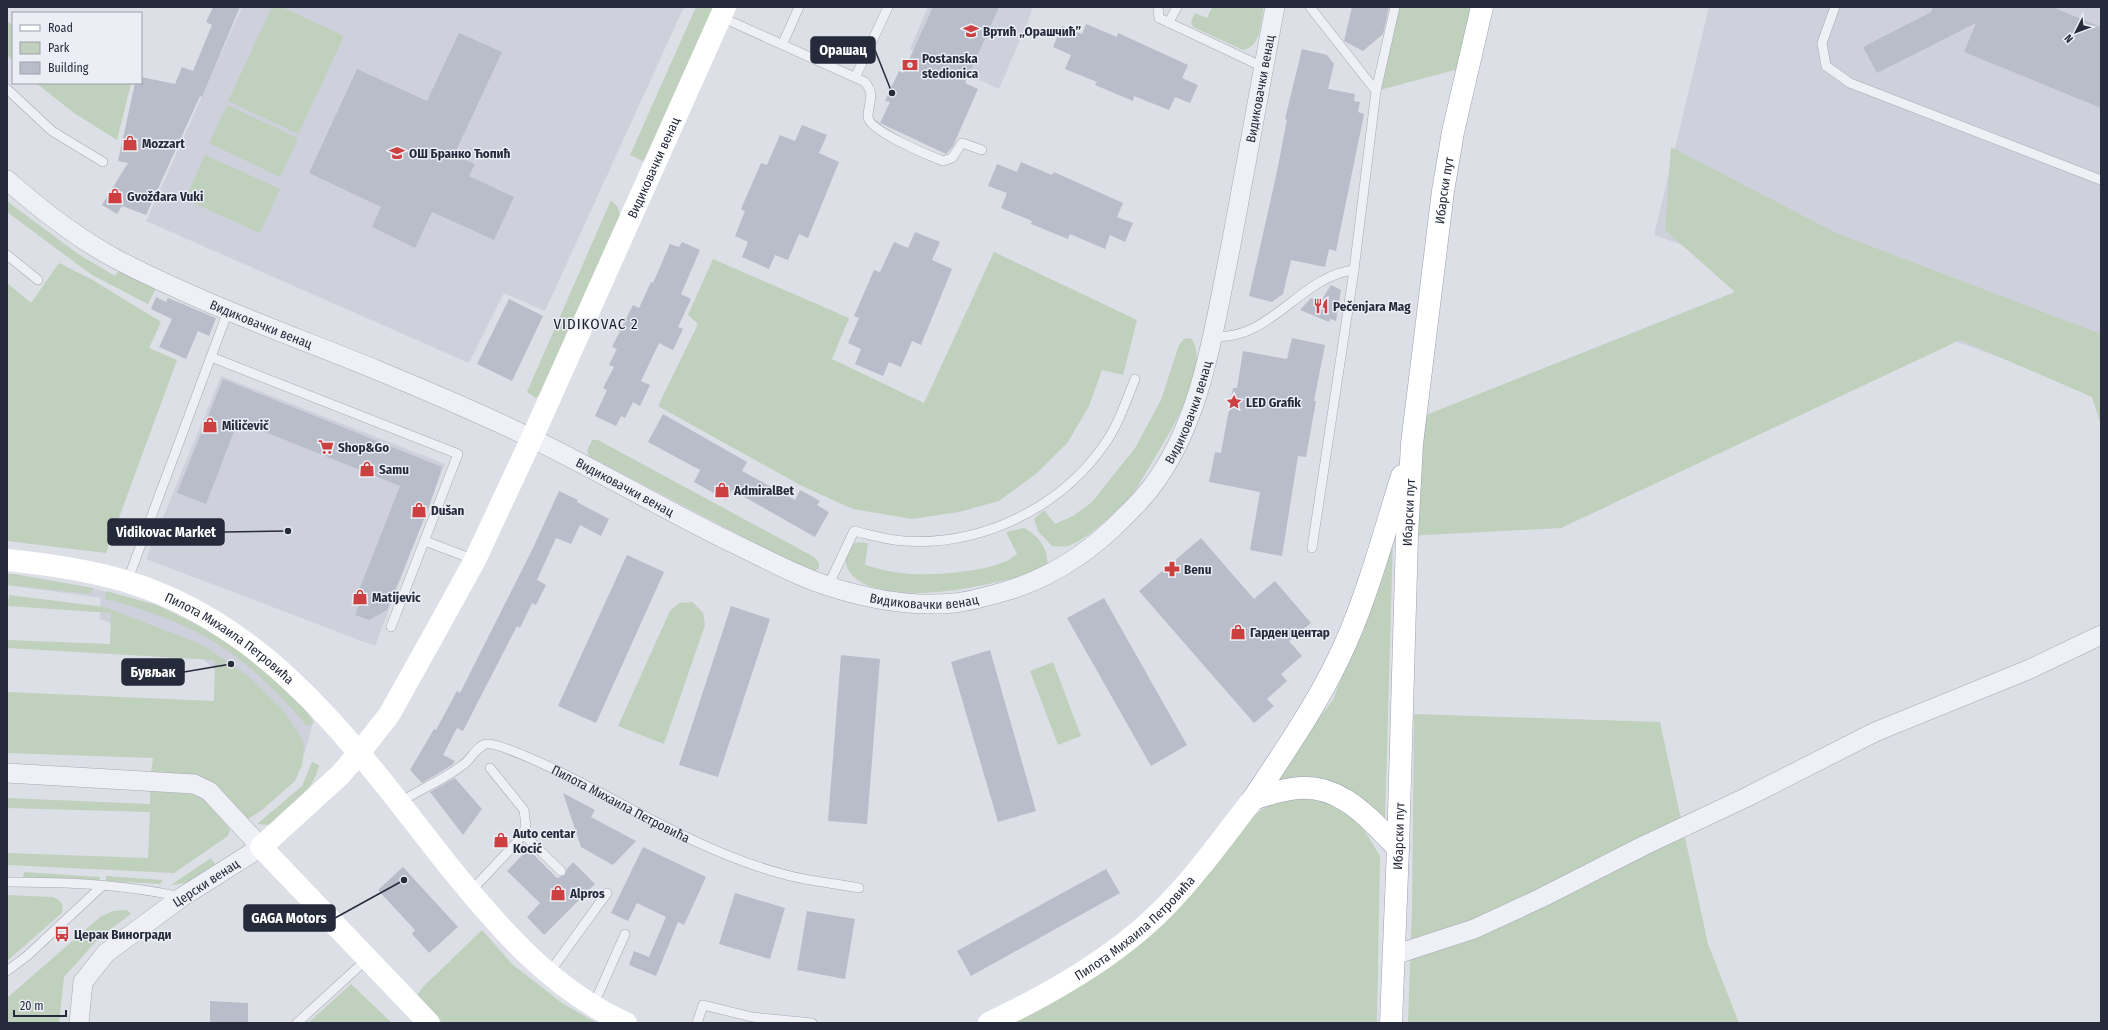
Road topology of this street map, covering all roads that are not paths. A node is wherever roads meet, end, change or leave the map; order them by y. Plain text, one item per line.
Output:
1 (799, 7) edge
2 (888, 7) edge
3 (1158, 7) edge
4 (1177, 7) edge
5 (1275, 7) edge
6 (1310, 7) edge
7 (1395, 7) edge
8 (1482, 7) edge
9 (1835, 7) edge
10 (723, 12) edge
11 (1169, 22) junction
12 (782, 44) junction
13 (1263, 67) junction
14 (856, 76) junction
15 (7, 89) edge
16 (1376, 91) junction
17 (982, 150) dead end
18 (103, 162) dead end
19 (7, 180) edge
20 (2101, 180) edge
21 (7, 255) edge
22 (1354, 270) junction
23 (38, 280) dead end
24 (228, 311) junction
25 (1212, 336) junction
26 (211, 357) junction
27 (1135, 379) dead end
28 (532, 438) junction
29 (1412, 444) junction
30 (425, 541) junction
31 (1312, 548) dead end
32 (7, 560) edge
33 (475, 560) junction
34 (127, 582) junction
35 (828, 586) junction
36 (391, 627) dead end
37 (2101, 635) edge
38 (359, 753) junction
39 (490, 768) dead end
40 (7, 773) edge
41 (1253, 799) junction
42 (399, 803) junction
43 (522, 833) junction
44 (261, 847) junction
45 (1398, 848) junction
46 (561, 871) dead end
47 (7, 882) edge
48 (102, 886) junction
49 (860, 888) dead end
50 (470, 892) junction
51 (607, 893) dead end
52 (182, 897) junction
53 (625, 934) dead end
54 (1394, 955) junction
55 (367, 958) junction
56 (7, 971) edge
57 (549, 973) junction
58 (593, 1006) junction
59 (752, 1020) edge
60 (79, 1023) edge
61 (297, 1023) edge
62 (429, 1023) edge
63 (626, 1023) edge
64 (697, 1023) edge
65 (812, 1023) edge
66 (989, 1023) edge
67 (1391, 1023) edge

1 - 12 lane
2 - 14 lane
3 - 11 lane
4 - 11 lane
5 - 13 street, Видиковачки венац
6 - 16 lane
7 - 16 lane
8 - 29 main road, Ибарски пут
9 - 20 lane
10 - 12 lane
10 - 28 main road, Видиковачки венац
11 - 13 lane
12 - 14 lane
13 - 25 street, Видиковачки венац
14 - 17 lane
15 - 18 lane
16 - 22 lane
19 - 24 street, Видиковачки венац
21 - 23 lane
22 - 25 lane
22 - 31 lane
24 - 26 lane
24 - 28 street, Видиковачки венац
25 - 35 street, Видиковачки венац
26 - 30 lane
26 - 34 lane
27 - 35 lane
28 - 33 main road, Видиковачки венац
28 - 35 street, Видиковачки венац
29 - 41 main road, Пилота Михаила Петровића
29 - 45 main road, Ибарски пут
30 - 33 lane
30 - 36 lane
32 - 34 main road, Пилота Михаила Петровића
33 - 38 main road, Видиковачки венац
34 - 38 main road, Пилота Михаила Петровића
37 - 54 street
38 - 42 main road, Пилота Михаила Петровића
38 - 44 main road, Церски венац
39 - 43 lane
40 - 44 street
41 - 45 main road
41 - 66 main road, Пилота Михаила Петровића
42 - 49 lane, Пилота Михаила Петровића
42 - 50 main road, Пилота Михаила Петровића
43 - 46 lane
43 - 50 lane
44 - 52 street, Церски венац
44 - 55 main road
45 - 54 main road, Ибарски пут
47 - 48 lane
48 - 52 lane
48 - 56 lane
50 - 57 main road, Пилота Михаила Петровића
51 - 57 lane
52 - 60 street, Церски венац
53 - 58 lane
54 - 67 main road, Ибарски пут
55 - 61 lane
55 - 62 main road
57 - 58 main road, Пилота Михаила Петровића
58 - 63 main road, Пилота Михаила Петровића
59 - 64 lane
59 - 65 lane

